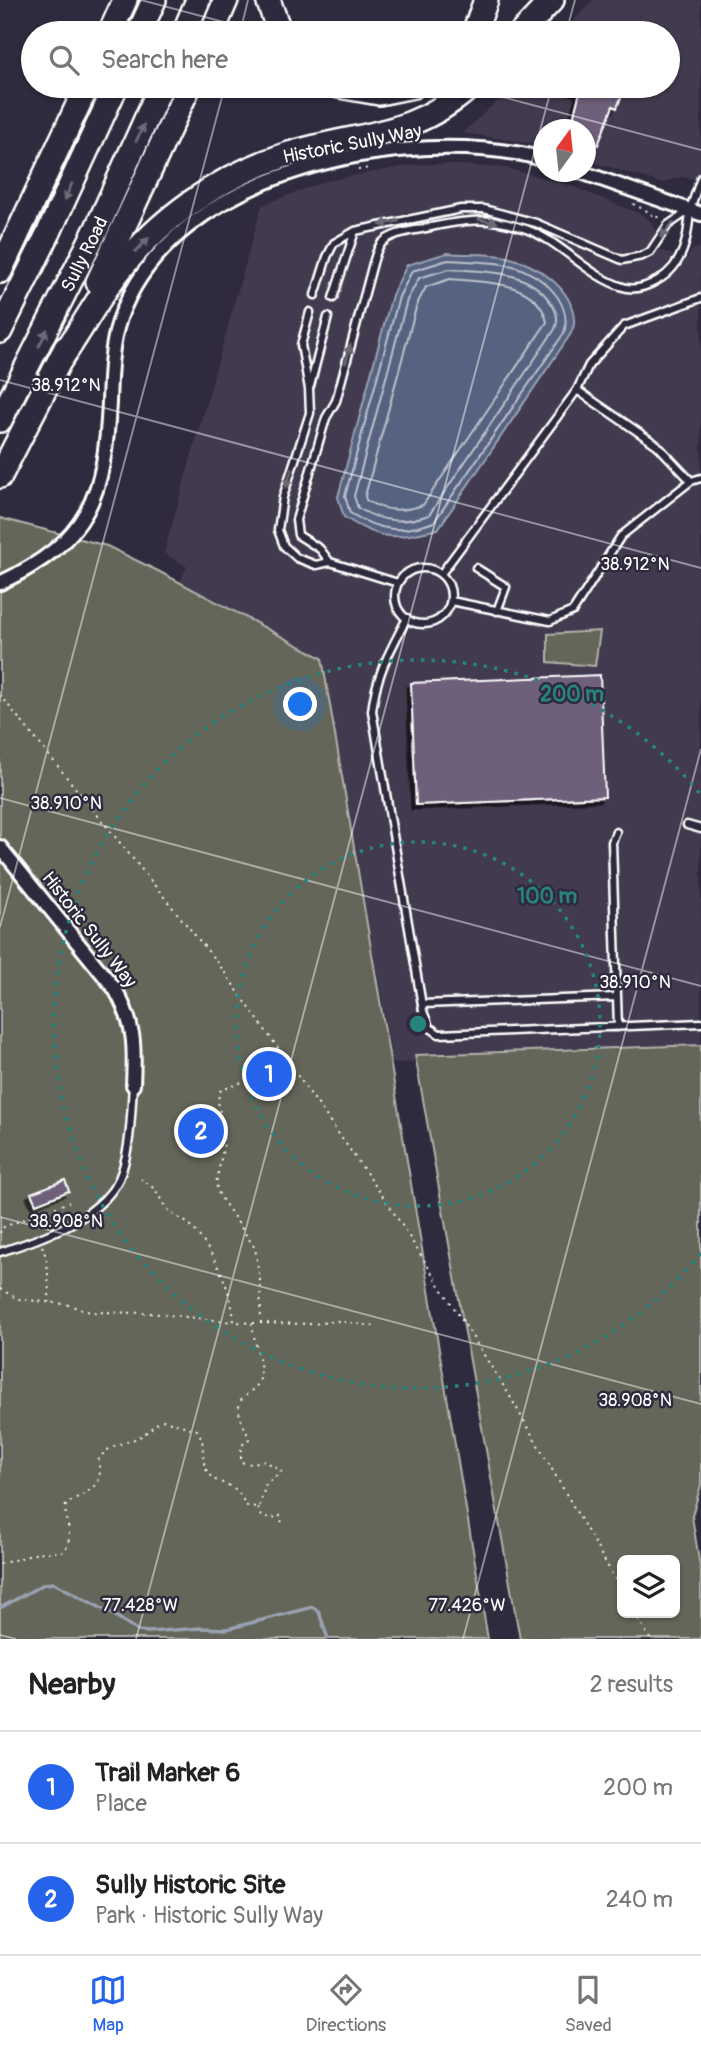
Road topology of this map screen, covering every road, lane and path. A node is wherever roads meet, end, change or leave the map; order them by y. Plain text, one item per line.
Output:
1 (125, 0) edge
2 (154, 0) edge
3 (198, 0) edge
4 (226, 0) edge
5 (268, 0) edge
6 (486, 0) edge
7 (552, 0) edge
8 (115, 21) edge
9 (144, 21) edge
10 (189, 21) edge
11 (217, 21) edge
12 (276, 21) edge
13 (478, 21) edge
14 (532, 21) edge
15 (81, 98) edge
16 (111, 98) edge
17 (156, 98) edge
18 (184, 98) edge
19 (455, 98) edge
20 (533, 161) edge
21 (378, 166) dead end
22 (352, 171) dead end
23 (596, 177) edge
24 (701, 178) edge
25 (697, 214) edge
26 (355, 231) junction
27 (0, 271) edge
28 (315, 295) dead end
29 (333, 298) dead end
30 (701, 298) edge
31 (310, 312) dead end
32 (328, 317) dead end
33 (0, 331) edge
34 (60, 360) junction
35 (309, 389) junction
36 (577, 390) junction
37 (310, 413) junction
38 (326, 418) junction
39 (0, 420) edge
40 (0, 475) edge
41 (701, 478) edge
42 (691, 481) junction
43 (330, 562) junction
44 (476, 568) dead end
45 (441, 574) junction
46 (0, 583) edge
47 (398, 583) junction
48 (451, 601) junction
49 (497, 611) junction
50 (407, 618) junction
51 (0, 695) edge
52 (687, 825) dead end
53 (701, 829) edge
54 (616, 832) dead end
55 (0, 847) edge
56 (617, 997) junction
57 (422, 1004) junction
58 (701, 1023) edge
59 (618, 1027) junction
60 (262, 1074) dead end
61 (133, 1085) joint
62 (141, 1179) dead end
63 (69, 1202) dead end
64 (0, 1233) edge
65 (0, 1252) edge
66 (45, 1252) dead end
67 (0, 1289) edge
68 (50, 1303) junction
69 (234, 1322) junction
70 (261, 1322) junction
71 (252, 1323) junction
72 (375, 1325) dead end
73 (259, 1507) junction
74 (281, 1522) dead end
75 (0, 1563) edge
76 (617, 1582) edge
77 (638, 1618) edge
78 (650, 1639) edge

1 - 8 highway
2 - 9 highway
3 - 10 highway
4 - 11 highway
5 - 12 highway
6 - 13 highway
7 - 14 highway
15 - 27 highway
16 -> 33 highway, Sully Road
39 -> 17 highway, Sully Road
18 - 34 highway
34 -> 19 highway
20 - 46 street, Historic Sully Way
21 - 22 path
23 - 25 street
24 - 25 lane
25 -> 26 lane
38 -> 25 lane
26 - 28 lane
26 - 29 lane
30 - 36 lane
31 - 35 lane
32 - 35 lane
34 - 40 highway
35 - 37 lane
36 - 42 lane
36 - 45 lane
37 - 38 lane
37 -> 43 lane
38 - 43 lane
41 - 42 lane
42 - 49 lane
43 - 47 lane
44 - 49 lane
45 - 47 lane
45 - 48 lane
47 - 50 lane
48 - 49 lane
48 - 50 lane
50 - 57 lane
51 - 76 path
52 - 53 lane
54 - 56 lane
55 - 61 street, Historic Sully Way
56 - 57 lane
56 - 59 lane
57 - 59 lane
58 - 59 lane
60 - 70 path
61 - 65 lane
62 - 69 path
63 - 64 path
66 - 68 path
67 - 68 path
68 - 69 path
69 - 71 path
70 - 71 path
70 - 72 path
71 - 73 path
73 - 74 path
73 - 75 path
77 - 78 path

